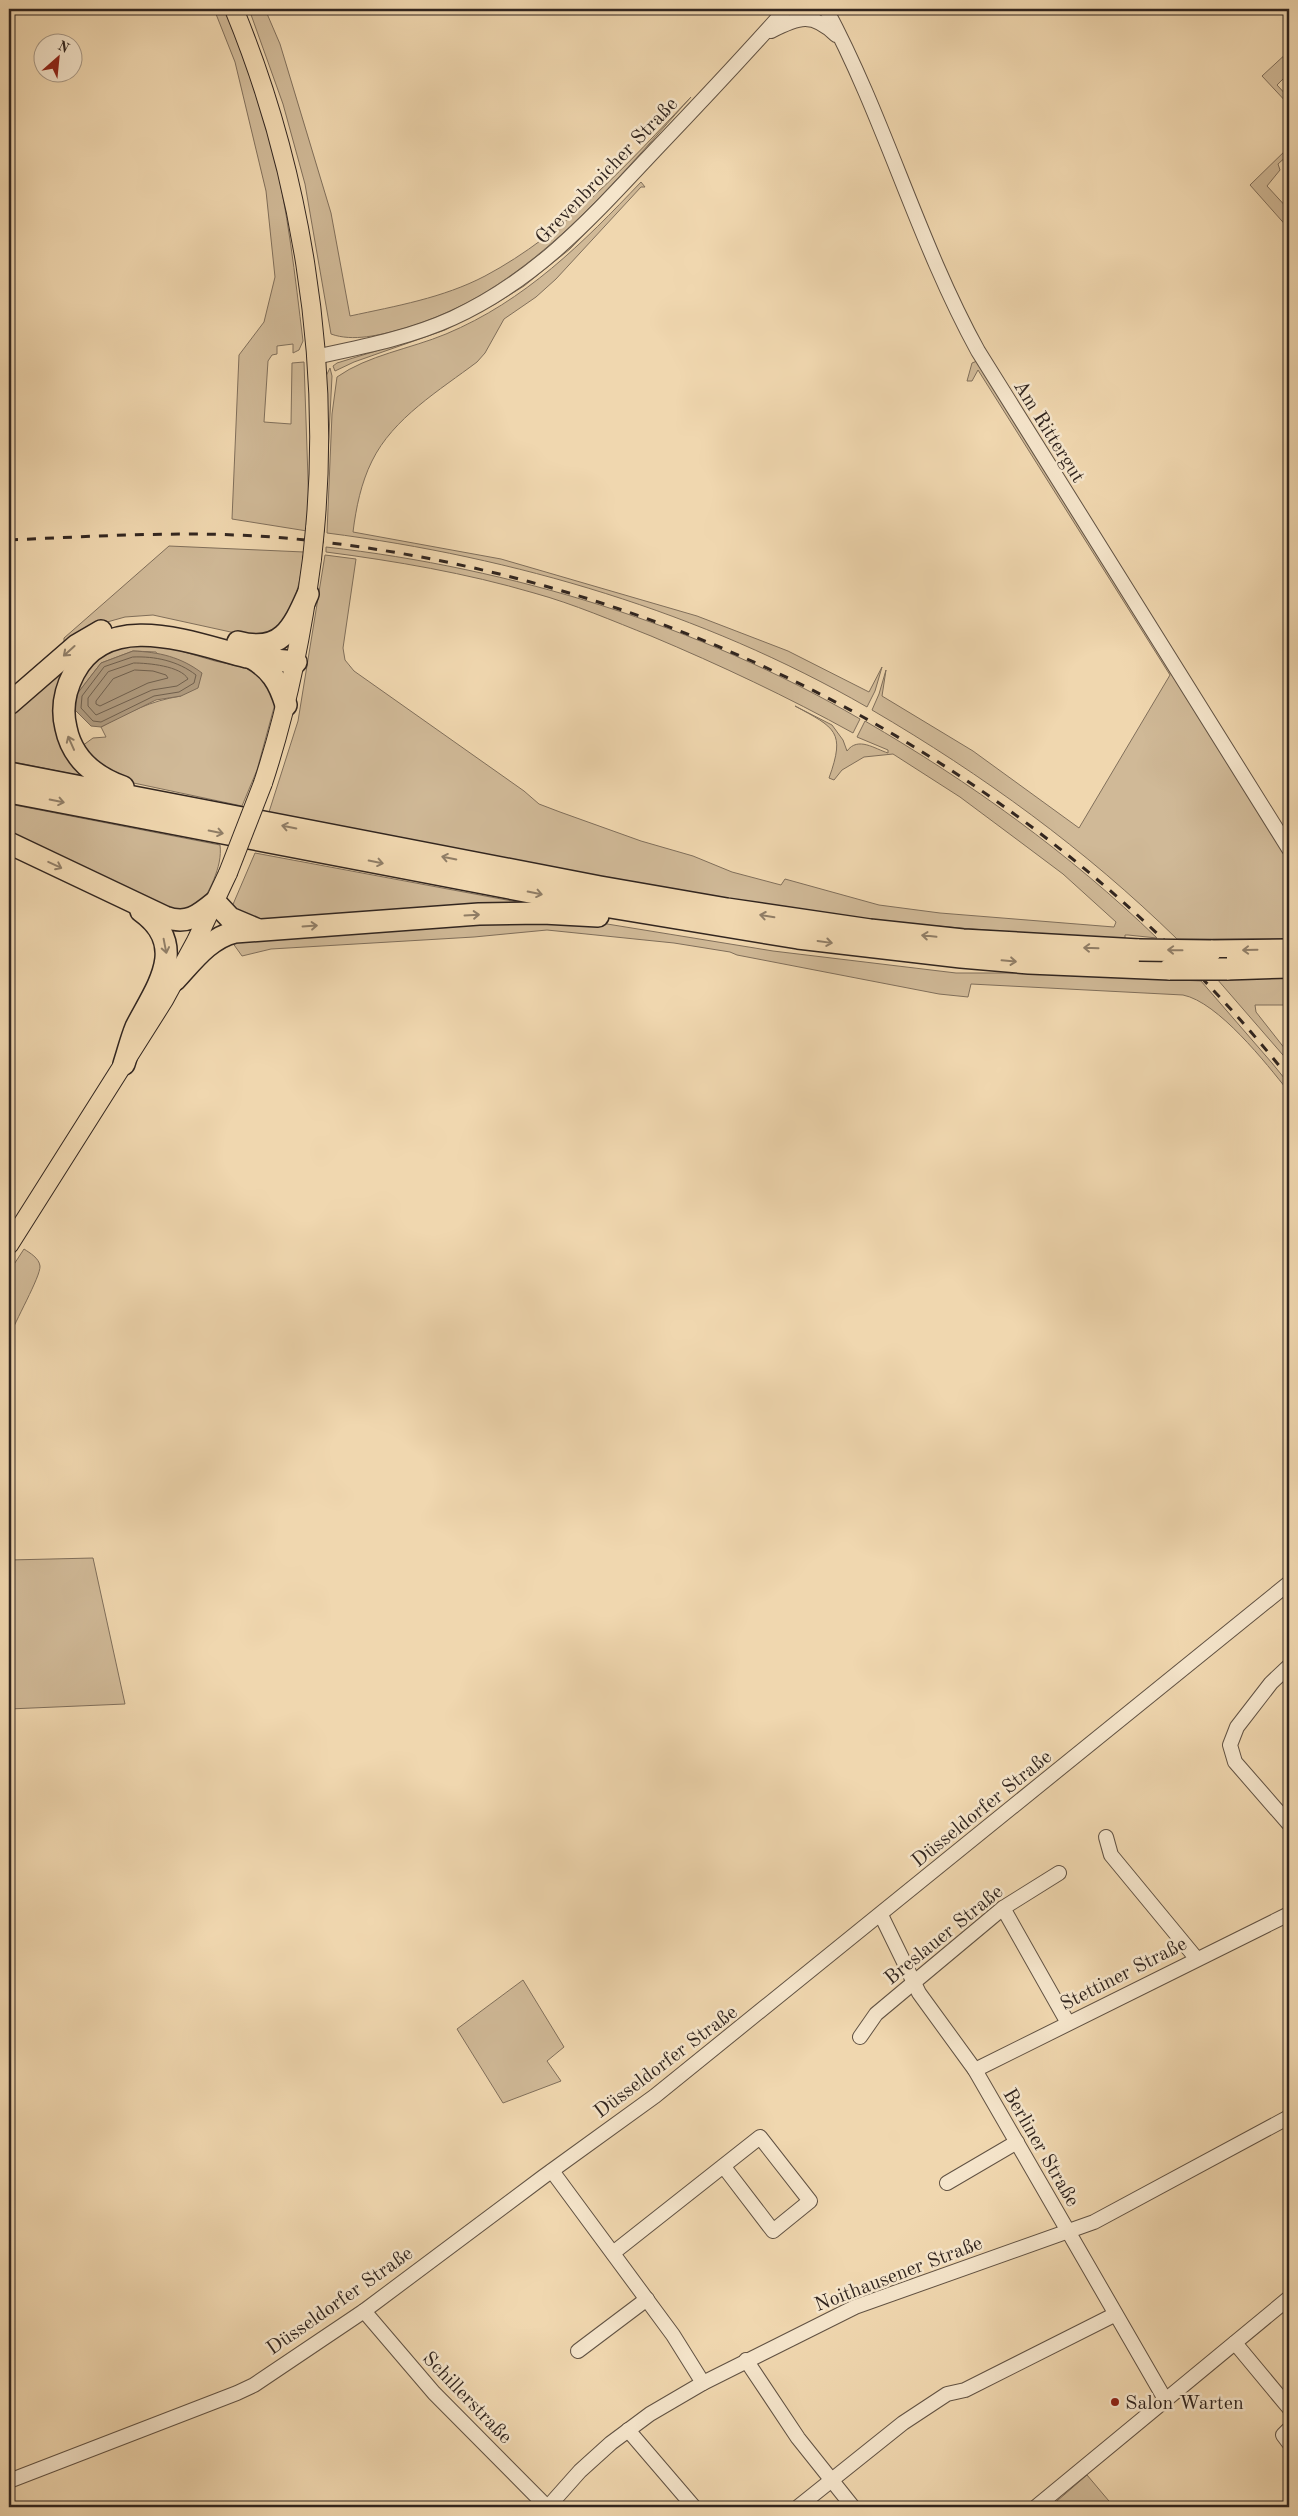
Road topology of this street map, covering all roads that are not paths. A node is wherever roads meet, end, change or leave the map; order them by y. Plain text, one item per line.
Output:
1 (234, 9) edge
2 (786, 9) edge
3 (826, 9) edge
4 (763, 34) junction
5 (843, 42) junction
6 (315, 357) junction
7 (308, 594) junction
8 (251, 652) junction
9 (296, 662) junction
10 (9, 704) edge
11 (286, 705) junction
12 (9, 773) edge
13 (9, 792) edge
14 (203, 810) junction
15 (9, 843) edge
16 (1289, 849) edge
17 (122, 899) junction
18 (215, 902) junction
19 (724, 927) junction
20 (261, 929) junction
21 (1289, 950) edge
22 (1289, 968) edge
23 (175, 980) junction
24 (124, 1064) junction
25 (9, 1245) edge
26 (1289, 1583) edge
27 (1289, 1666) edge
28 (1289, 1824) edge
29 (1106, 1837) dead end
30 (1059, 1873) dead end
31 (1003, 1908) junction
32 (1289, 1914) edge
33 (881, 1915) junction
34 (1196, 1958) junction
35 (914, 1982) junction
36 (1068, 2023) junction
37 (860, 2036) dead end
38 (975, 2070) junction
39 (1289, 2117) edge
40 (1017, 2142) junction
41 (724, 2166) junction
42 (552, 2171) junction
43 (947, 2183) dead end
44 (1068, 2233) junction
45 (613, 2253) junction
46 (1289, 2298) edge
47 (647, 2299) junction
48 (364, 2311) junction
49 (1114, 2315) junction
50 (1235, 2343) junction
51 (578, 2351) dead end
52 (746, 2360) junction
53 (703, 2383) junction
54 (1166, 2401) junction
55 (1289, 2408) edge
56 (1289, 2429) edge
57 (628, 2430) junction
58 (1289, 2443) edge
59 (9, 2481) edge
60 (832, 2481) junction
61 (548, 2507) edge
62 (694, 2507) edge
63 (798, 2507) edge
64 (852, 2507) edge
65 (1036, 2507) edge

1 - 6 main road
2 - 4 street, Grevenbroicher Straße
3 - 5 street, Am Rittergut
4 - 5 street
4 - 6 street, Grevenbroicher Straße
5 - 16 street, Am Rittergut
6 - 7 main road, bridge
7 - 8 highway
7 - 9 main road
8 - 9 highway
8 -> 10 highway
8 - 11 highway
14 -> 8 highway
9 - 11 main road
11 - 18 main road, bridge
12 - 14 highway
13 -> 19 highway
21 -> 14 highway, bridge
15 -> 17 highway
17 - 18 highway
17 -> 24 highway
18 - 20 highway
18 - 23 main road
20 -> 19 highway
19 -> 22 highway, bridge
20 - 23 highway
23 - 24 main road
24 - 25 main road
26 - 33 street, Düsseldorfer Straße
27 - 28 street
29 - 34 street
30 - 31 street, Breslauer Straße
31 - 35 street, Breslauer Straße
31 - 36 street
32 - 34 street, Stettiner Straße
33 - 35 street, Berliner Straße
33 - 42 street, Düsseldorfer Straße
34 - 36 street, Stettiner Straße
35 - 37 street, Breslauer Straße
35 - 38 street, Berliner Straße
36 - 38 street, Stettiner Straße
38 - 40 street, Berliner Straße
39 - 44 street, Noithausener Straße
40 - 43 street
40 - 44 street, Berliner Straße
41 - 41 street
41 - 45 street
42 - 45 street
42 - 48 street, Düsseldorfer Straße
44 - 49 street, Berliner Straße
44 - 52 street, Noithausener Straße
45 - 47 street
46 - 50 street
47 - 51 street
47 - 53 street
48 - 59 street, Düsseldorfer Straße
48 - 61 street, Schillerstraße
49 - 54 street, Berliner Straße
49 - 60 street
50 - 54 street
50 - 55 street
52 - 53 street, Noithausener Straße
52 - 60 street
53 - 57 street, Noithausener Straße
54 - 65 street
56 - 58 street
57 - 61 street, Noithausener Straße
57 - 62 street
60 - 63 street
60 - 64 street

